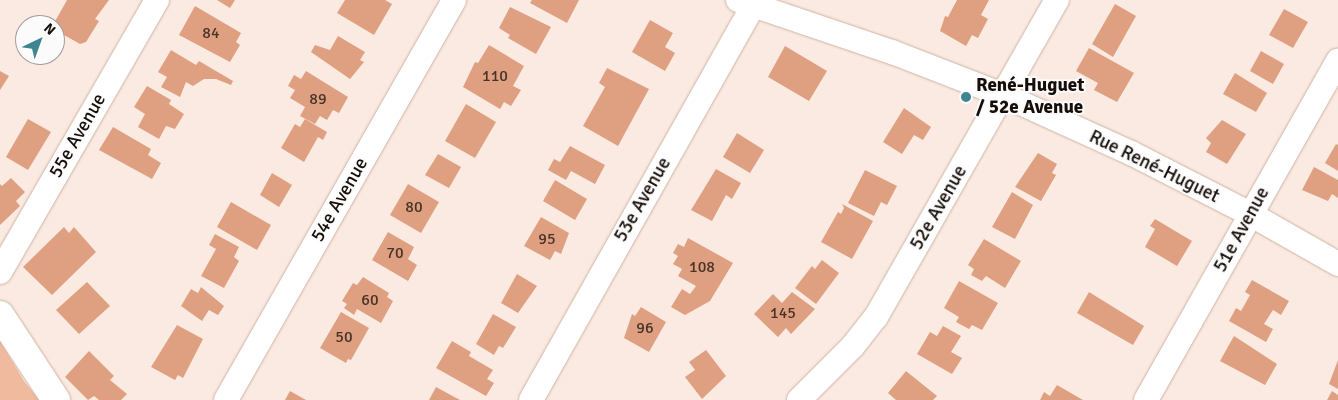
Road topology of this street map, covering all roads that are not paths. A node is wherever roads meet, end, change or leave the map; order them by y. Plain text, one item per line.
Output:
1 (157, 0) edge
2 (454, 0) edge
3 (1058, 0) edge
4 (749, 2) edge
5 (1338, 60) edge
6 (1003, 95) junction
7 (1250, 214) junction
8 (1338, 264) edge
9 (0, 272) edge
10 (0, 316) edge
11 (56, 400) edge
12 (226, 400) edge
13 (530, 400) edge
14 (799, 400) edge
15 (1146, 400) edge

1 - 9 street, 55e Avenue
2 - 12 street, 54e Avenue
3 - 6 street, 52e Avenue
4 - 6 street, Rue René-Huguet
4 - 13 street, 53e Avenue
5 - 7 street, 51e Avenue
6 - 7 street, Rue René-Huguet
6 - 14 street, 52e Avenue
7 - 8 street, Rue René-Huguet
7 - 15 street, 51e Avenue
10 - 11 street

